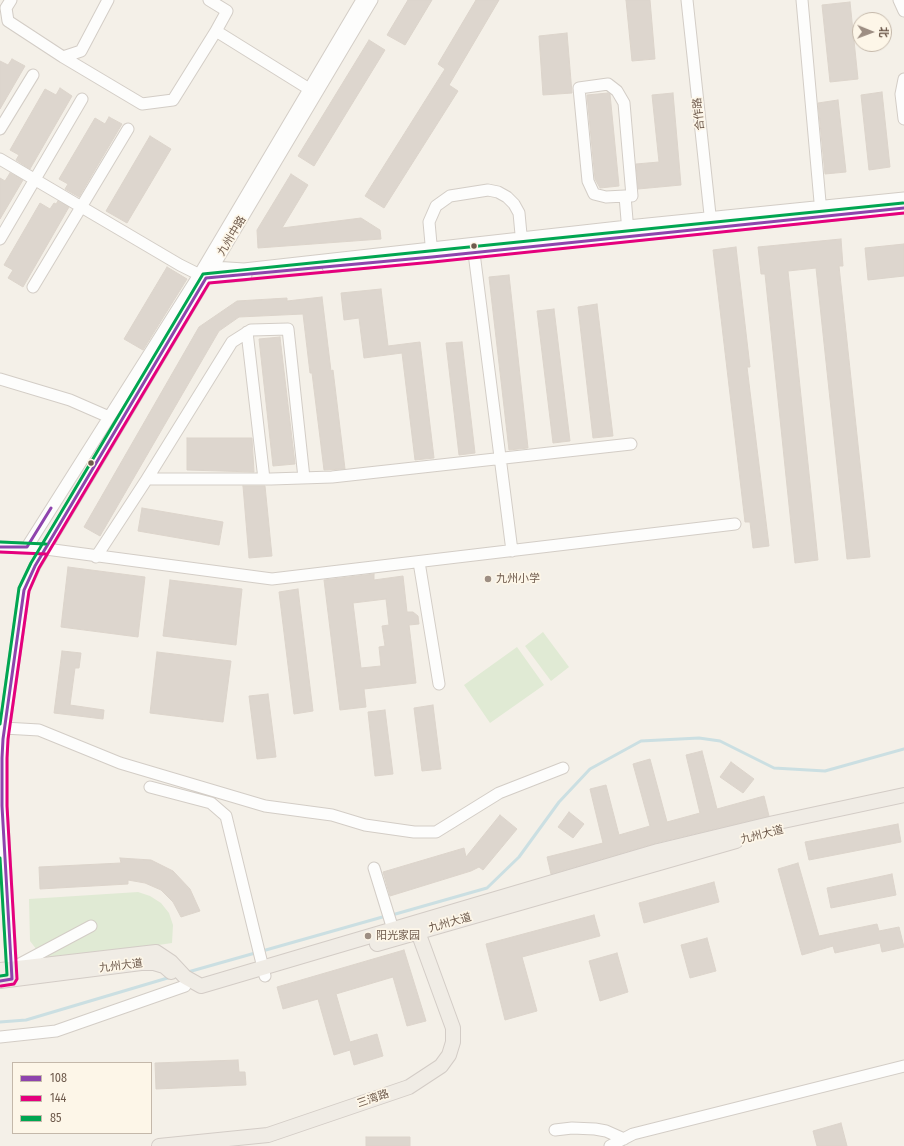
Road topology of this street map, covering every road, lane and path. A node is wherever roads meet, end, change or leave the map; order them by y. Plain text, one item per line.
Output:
1 (11, 0) edge
2 (108, 0) edge
3 (209, 0) edge
4 (362, 0) edge
5 (372, 0) edge
6 (687, 0) edge
7 (802, 0) edge
8 (899, 0) edge
9 (904, 11) edge
10 (216, 31) junction
11 (63, 57) junction
12 (33, 75) dead end
13 (904, 79) edge
14 (312, 91) junction
15 (82, 99) dead end
16 (904, 119) edge
17 (0, 129) edge
18 (128, 129) dead end
19 (0, 159) edge
20 (35, 180) junction
21 (625, 196) junction
22 (904, 198) edge
23 (81, 207) junction
24 (904, 208) edge
25 (820, 212) junction
26 (711, 223) junction
27 (628, 231) junction
28 (0, 239) edge
29 (522, 243) junction
30 (431, 253) junction
31 (474, 253) junction
32 (206, 271) junction
33 (33, 287) dead end
34 (247, 332) junction
35 (0, 379) edge
36 (109, 417) junction
37 (631, 444) dead end
38 (500, 460) junction
39 (304, 478) junction
40 (147, 479) junction
41 (264, 479) junction
42 (736, 524) dead end
43 (0, 547) edge
44 (27, 547) junction
45 (46, 548) junction
46 (512, 551) junction
47 (96, 557) junction
48 (419, 562) junction
49 (439, 684) dead end
50 (4, 728) junction
51 (563, 768) dead end
52 (150, 787) dead end
53 (904, 795) edge
54 (904, 805) edge
55 (374, 868) dead end
56 (91, 926) dead end
57 (393, 930) junction
58 (418, 932) junction
59 (264, 968) junction
60 (6, 975) edge
61 (184, 982) junction
62 (0, 1037) edge
63 (904, 1066) edge
64 (555, 1130) dead end
65 (624, 1139) junction
66 (159, 1146) edge
67 (610, 1146) edge

1 - 11 street
2 - 11 street
3 - 10 street
4 - 14 street
5 - 14 street, 九州中路
6 - 26 street, 合作路
7 - 25 street
8 - 9 street
10 - 11 street
10 - 14 street
12 - 17 street
13 - 16 street
14 - 32 street, 九州中路
15 - 20 street
18 - 23 street
19 - 20 street
20 - 23 street
20 - 28 street
21 - 21 street
21 - 27 street
22 - 25 street
23 - 32 street
23 - 33 street
24 - 25 street
25 - 26 street
26 - 27 street
27 - 29 street
29 - 30 street
29 - 30 street
29 - 31 street
30 - 31 street
30 - 32 street
31 - 38 street
32 - 36 street
32 - 45 street, 九州中路
34 - 39 street
34 - 40 street
34 - 41 street
35 - 36 street
36 - 44 street
37 - 38 street
38 - 39 street
38 - 46 street
39 - 41 street
40 - 41 street
40 - 47 street
42 - 46 street
43 - 44 street
44 - 45 street
45 - 47 street
45 - 50 street, 九州中路
46 - 48 street
47 - 48 street
48 - 49 street
50 - 51 street
50 - 60 street, 九州中路
52 - 59 street
53 - 57 main road
54 - 58 main road, 九州大道
55 - 57 street
56 - 60 street
57 - 58 main road, 九州大道
57 - 59 main road, 九州大道
58 - 66 main road, 三湾路
59 - 61 main road, 九州大道
60 - 61 main road, 九州大道
61 - 62 street
63 - 65 street
64 - 65 street
65 - 67 street

